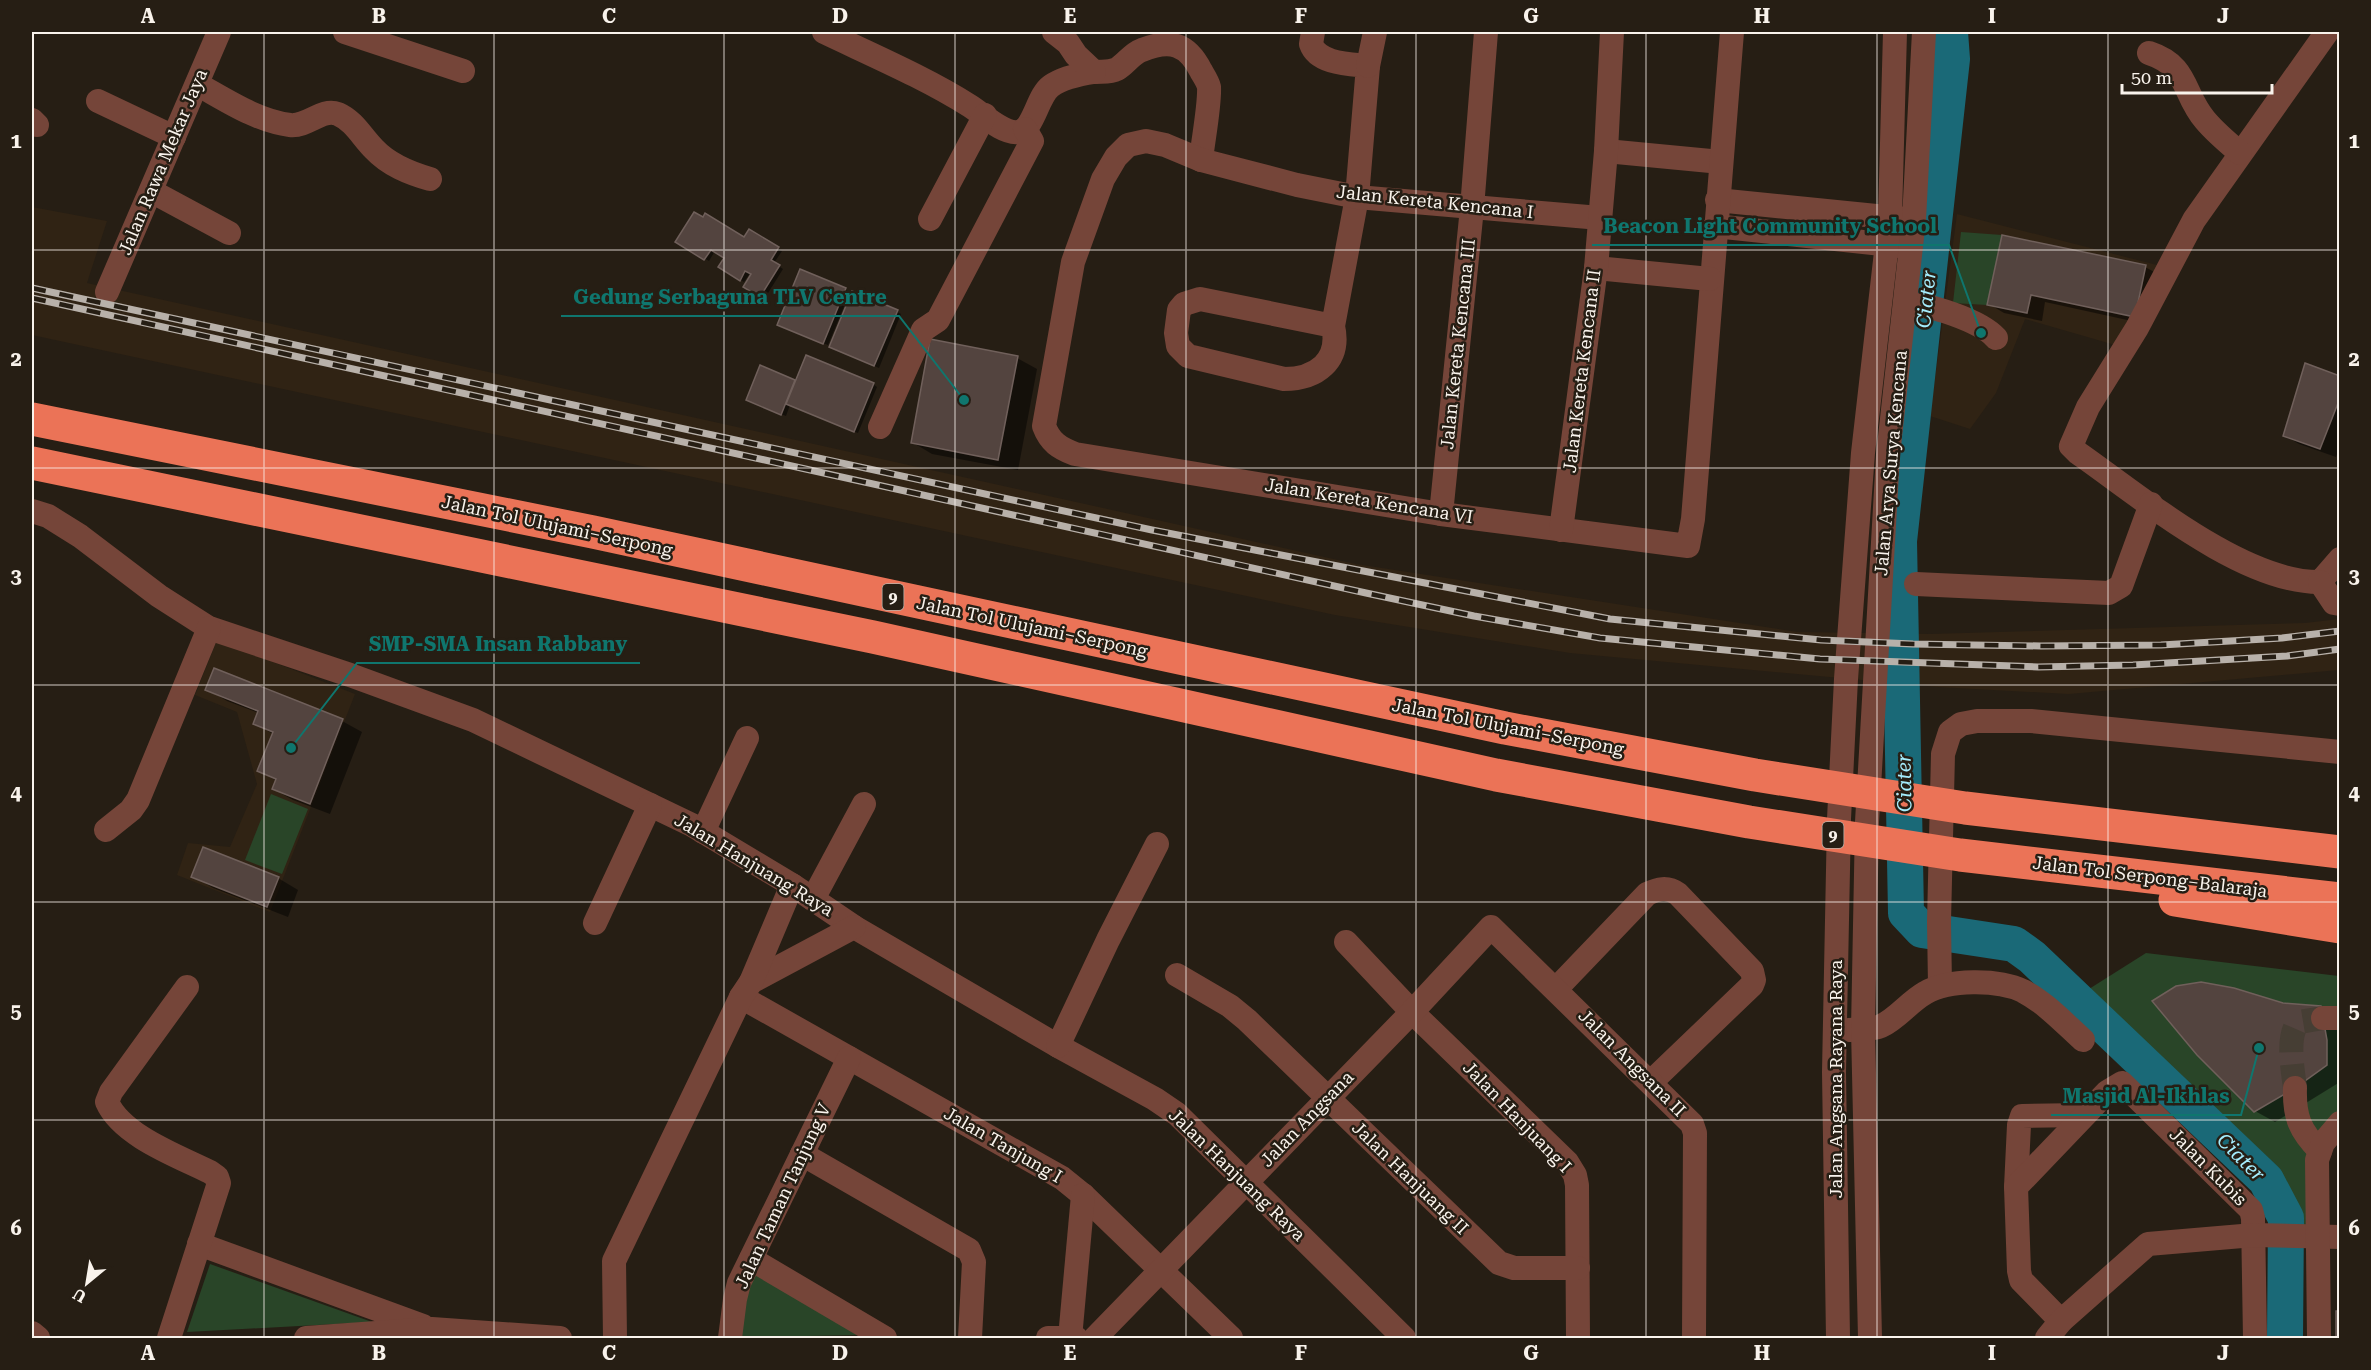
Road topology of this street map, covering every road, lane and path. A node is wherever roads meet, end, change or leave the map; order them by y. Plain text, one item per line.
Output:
1 (219, 32) edge
2 (345, 32) edge
3 (824, 32) edge
4 (1054, 32) edge
5 (1313, 32) edge
6 (1375, 32) edge
7 (1486, 32) edge
8 (1612, 32) edge
9 (1732, 32) edge
10 (1895, 32) edge
11 (1924, 32) edge
12 (2327, 32) edge
13 (2149, 53) dead end
14 (1368, 66) junction
15 (463, 71) dead end
16 (1094, 72) junction
17 (198, 84) junction
18 (98, 101) dead end
19 (985, 116) junction
20 (1024, 129) junction
21 (174, 137) junction
22 (1606, 151) junction
23 (2240, 153) junction
24 (1201, 160) junction
25 (1720, 162) junction
26 (430, 179) dead end
27 (151, 191) junction
28 (1357, 197) junction
29 (1717, 200) junction
30 (1472, 208) junction
31 (1890, 217) junction
32 (1600, 218) junction
33 (930, 219) dead end
34 (1914, 219) junction
35 (1715, 226) junction
36 (229, 232) dead end
37 (1886, 245) junction
38 (1911, 248) junction
39 (1596, 268) junction
40 (1710, 279) junction
41 (107, 292) dead end
42 (1920, 305) junction
43 (1333, 327) junction
44 (1996, 338) dead end
45 (32, 420) edge
46 (880, 427) dead end
47 (1055, 444) joint
48 (1863, 453) junction
49 (1888, 455) junction
50 (32, 463) edge
51 (2151, 504) junction
52 (32, 511) edge
53 (1441, 514) junction
54 (1561, 530) junction
55 (2340, 559) edge
56 (2320, 582) junction
57 (1916, 584) dead end
58 (2340, 604) edge
59 (209, 628) junction
60 (747, 738) dead end
61 (2340, 752) edge
62 (864, 804) dead end
63 (650, 805) junction
64 (1965, 808) junction
65 (1839, 819) junction
66 (1867, 822) junction
67 (106, 830) dead end
68 (703, 832) junction
69 (2340, 832) edge
70 (1157, 844) dead end
71 (2340, 852) edge
72 (1956, 855) junction
73 (792, 885) junction
74 (813, 899) junction
75 (2340, 899) edge
76 (595, 923) dead end
77 (854, 927) junction
78 (2340, 927) edge
79 (1494, 928) joint
80 (1346, 942) dead end
81 (1177, 975) dead end
82 (1940, 986) junction
83 (187, 987) dead end
84 (1556, 989) junction
85 (746, 990) junction
86 (1412, 1012) junction
87 (1863, 1029) junction
88 (1835, 1030) junction
89 (2083, 1040) dead end
90 (1058, 1046) junction
91 (849, 1058) junction
92 (1651, 1082) junction
93 (2295, 1088) tunnel mouth
94 (1327, 1098) junction
95 (2084, 1115) junction
96 (2340, 1124) edge
97 (2320, 1151) junction
98 (802, 1154) junction
99 (1246, 1183) junction
100 (2016, 1187) junction
101 (1083, 1195) junction
102 (2263, 1236) junction
103 (2321, 1237) edge
104 (199, 1244) junction
105 (751, 1259) junction
106 (1578, 1268) junction
107 (1160, 1270) junction
108 (432, 1329) junction
109 (2054, 1330) edge
110 (32, 1333) edge
111 (38, 1338) edge
112 (169, 1338) edge
113 (306, 1338) edge
114 (560, 1338) edge
115 (615, 1338) edge
116 (730, 1338) edge
117 (885, 1338) edge
118 (970, 1338) edge
119 (1065, 1338) edge
120 (1095, 1338) edge
121 (1231, 1338) edge
122 (1404, 1338) edge
123 (1578, 1338) edge
124 (1694, 1338) edge
125 (1838, 1338) edge
126 (1870, 1338) edge
127 (2255, 1338) edge
128 (2319, 1338) edge

1 - 17 street, Jalan Rawa Mekar Jaya
2 - 15 street
3 - 19 street
4 - 16 street
5 - 14 street
6 - 14 street
7 - 30 street, Jalan Kereta Kencana III
8 - 22 street, Jalan Kereta Kencana II
9 - 25 street
10 - 31 street, Jalan Arya Surya Kencana
11 - 34 street, Jalan Arya Surya Kencana
12 - 23 street
13 - 23 street
14 - 28 street
16 - 20 street
16 - 24 street
17 - 21 street, Jalan Rawa Mekar Jaya
17 - 26 street
18 - 21 street
19 - 20 street
19 - 33 street
20 - 46 street
21 - 27 street, Jalan Rawa Mekar Jaya
22 - 25 street
22 - 32 street, Jalan Kereta Kencana II
23 - 51 street
24 - 28 street, Jalan Kereta Kencana I
24 - 47 street, Jalan Kereta Kencana I
25 - 29 street
27 - 36 street
27 - 41 street, Jalan Rawa Mekar Jaya
28 - 30 street, Jalan Kereta Kencana I
28 - 43 street
29 - 31 street
29 - 35 street
30 - 32 street, Jalan Kereta Kencana I
30 - 53 street, Jalan Kereta Kencana III
31 - 34 street
31 - 37 street, Jalan Arya Surya Kencana
32 - 39 street, Jalan Kereta Kencana II
34 - 38 street, Jalan Arya Surya Kencana
35 - 37 street
35 - 40 street
37 - 38 street
37 - 48 street, Jalan Arya Surya Kencana
38 - 42 street, Jalan Arya Surya Kencana
39 - 40 street
39 - 54 street, Jalan Kereta Kencana II
40 - 54 street, Jalan Kereta Kencana VI
42 - 44 street
42 - 49 street, Jalan Arya Surya Kencana
43 - 43 street
45 - 64 highway, Jalan Tol Ulujami–Serpong / 9
47 - 53 street, Jalan Kereta Kencana VI
48 - 49 street
48 - 65 street, Jalan Arya Surya Kencana
49 - 66 street, Jalan Arya Surya Kencana
50 - 72 highway, 9
51 - 56 street
51 - 57 street
52 - 59 street, Jalan Hanjuang Raya
53 - 54 street, Jalan Kereta Kencana VI
55 - 56 street
56 - 58 street
59 - 63 street, Jalan Hanjuang Raya
59 - 67 street
60 - 68 street
61 - 82 street
62 - 74 street
63 - 68 street, Jalan Hanjuang Raya
63 - 76 street
64 - 69 highway
64 - 71 highway
65 - 66 street
65 - 88 street, Jalan Angsana Rayana Raya
66 - 87 street, Jalan Angsana Rayana Raya
68 - 73 street, Jalan Hanjuang Raya
70 - 90 street
72 - 75 highway, Jalan Tol Serpong–Balaraja
72 - 78 highway
73 - 74 street, Jalan Hanjuang Raya
73 - 85 street
74 - 77 street, Jalan Hanjuang Raya
77 - 85 street
77 - 90 street, Jalan Hanjuang Raya
79 - 84 street, Jalan Angsana II
79 - 86 street, Jalan Angsana
80 - 86 street, Jalan Hanjuang I
81 - 94 street, Jalan Hanjuang II
82 - 87 street
82 - 89 street
83 - 104 street
84 - 92 street, Jalan Angsana II
84 - 92 street
85 - 91 street, Jalan Tanjung I
85 - 115 street
86 - 94 street, Jalan Angsana
86 - 106 street, Jalan Hanjuang I
87 - 88 street
87 - 126 street, Jalan Angsana Rayana Raya
88 - 125 street, Jalan Angsana Rayana Raya
90 - 99 street, Jalan Hanjuang Raya
91 - 98 street, Jalan Taman Tanjung V
91 - 101 street, Jalan Tanjung I
92 - 124 street, Jalan Angsana II
93 - 97 street
94 - 99 street, Jalan Angsana
94 - 106 street, Jalan Hanjuang II
95 - 100 street
95 - 100 street
95 - 102 street, Jalan Kubis
96 - 97 street
97 - 103 street
98 - 105 street, Jalan Taman Tanjung V
98 - 118 street
99 - 107 street, Jalan Angsana
99 - 122 street, Jalan Hanjuang Raya
100 - 109 street
101 - 107 street, Jalan Tanjung I
101 - 119 street
102 - 103 street
102 - 109 street
102 - 127 street, Jalan Kubis
103 - 128 street
104 - 108 street
104 - 112 street
105 - 116 street, Jalan Taman Tanjung V
105 - 117 street
106 - 123 street, Jalan Hanjuang I
107 - 120 street, Jalan Angsana
107 - 121 street, Jalan Tanjung I
108 - 113 street
108 - 114 street
110 - 111 street

